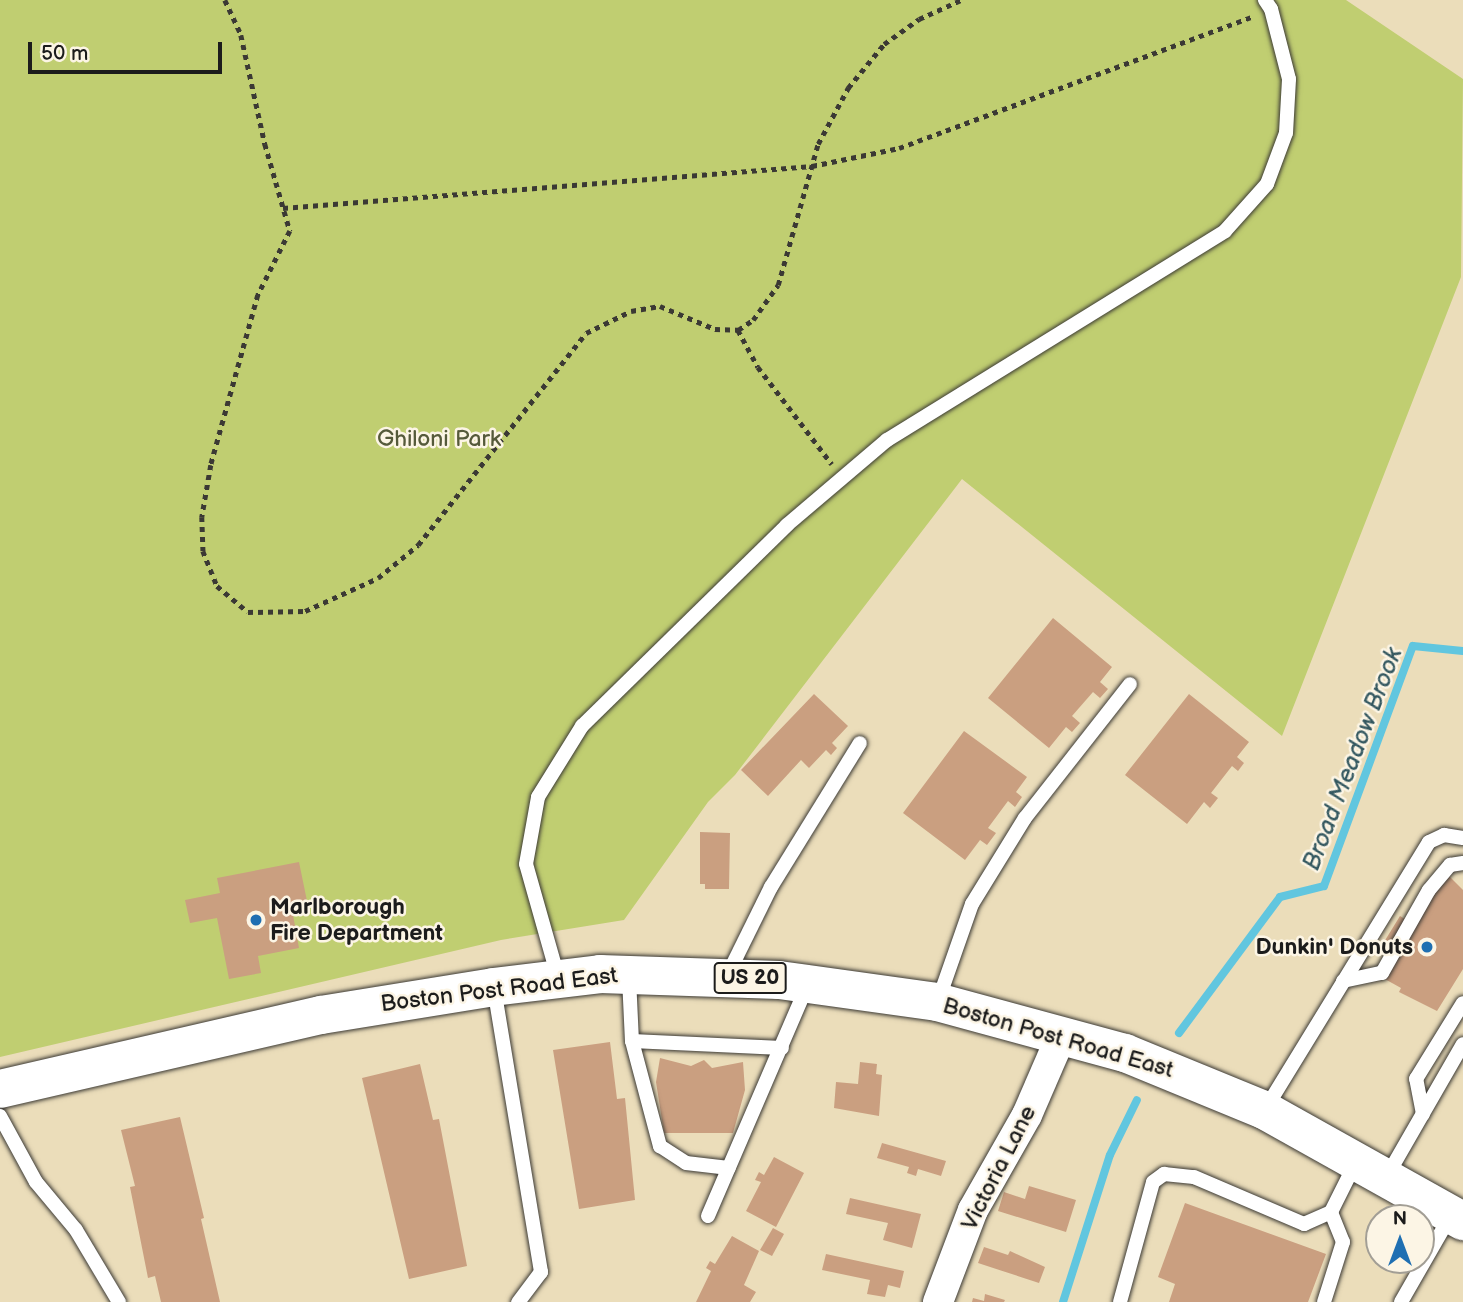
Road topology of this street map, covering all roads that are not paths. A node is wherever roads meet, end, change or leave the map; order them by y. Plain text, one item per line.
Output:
1 (1268, 4) edge
2 (1130, 684) dead end
3 (860, 743) dead end
4 (1463, 838) edge
5 (1463, 863) edge
6 (629, 975) junction
7 (726, 977) junction
8 (558, 978) junction
9 (1343, 981) junction
10 (808, 983) junction
11 (493, 987) junction
12 (937, 1002) junction
13 (1463, 1003) edge
14 (1062, 1034) junction
15 (632, 1041) junction
16 (1463, 1044) edge
17 (782, 1048) junction
18 (0, 1089) edge
19 (1264, 1110) junction
20 (1423, 1114) junction
21 (0, 1116) edge
22 (729, 1168) junction
23 (1372, 1168) junction
24 (1331, 1212) junction
25 (708, 1216) dead end
26 (1457, 1217) edge
27 (119, 1302) edge
28 (518, 1302) edge
29 (938, 1302) edge
30 (1120, 1302) edge
31 (1324, 1302) edge
32 (1401, 1302) edge

1 - 8 lane
2 - 12 lane
3 - 7 lane
4 - 9 lane
5 - 9 lane
6 - 7 main road, Boston Post Road East / US 20
6 - 8 main road, Boston Post Road East / US 20
6 - 15 lane
7 - 10 main road, Boston Post Road East / US 20
8 - 11 main road, Boston Post Road East / US 20
9 - 19 lane
10 - 12 main road, Boston Post Road East / US 20
10 - 17 lane
11 - 18 main road, Boston Post Road East / US 20
11 - 28 lane
12 - 14 main road, Boston Post Road East / US 20
13 - 20 lane
14 - 19 main road, Boston Post Road East / US 20
14 - 29 street, Victoria Lane
15 - 17 lane
15 - 22 lane
16 - 20 lane
17 - 22 lane
19 - 23 main road, Boston Post Road East / US 20
20 - 23 lane
21 - 27 lane
22 - 25 lane
23 - 24 lane
23 - 26 main road, Boston Post Road East / US 20
24 - 30 lane
24 - 31 lane
26 - 32 lane

